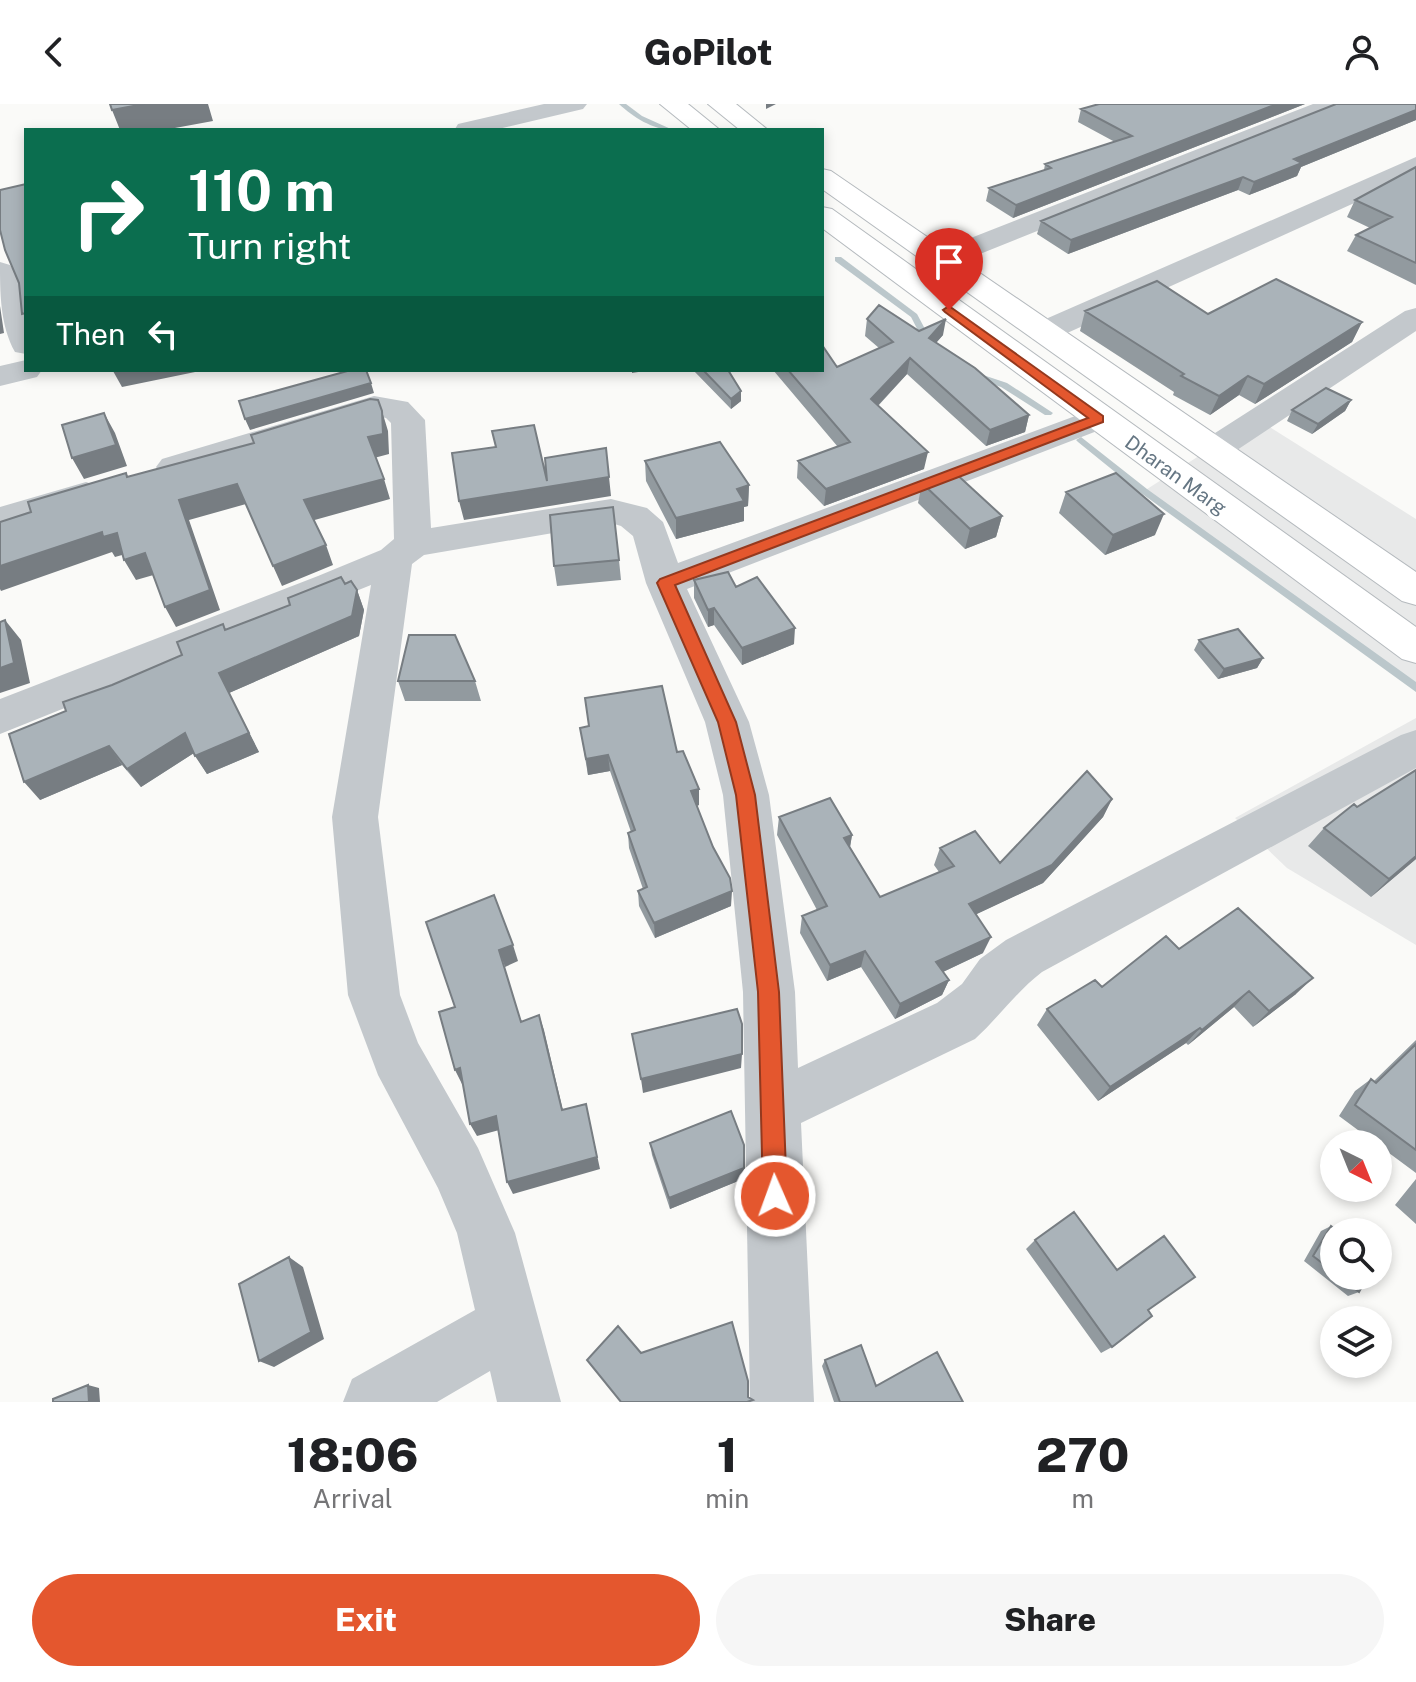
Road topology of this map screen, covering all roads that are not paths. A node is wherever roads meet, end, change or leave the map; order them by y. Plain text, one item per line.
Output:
1 (575, 104) edge
2 (672, 104) edge
3 (720, 104) edge
4 (1334, 104) edge
5 (471, 128) edge
6 (705, 128) edge
7 (753, 128) edge
8 (1416, 165) edge
9 (824, 178) edge
10 (824, 216) edge
11 (940, 260) junction
12 (0, 271) edge
13 (1416, 317) edge
14 (1043, 332) junction
15 (24, 339) edge
16 (24, 370) edge
17 (0, 376) edge
18 (1098, 419) junction
19 (1213, 450) junction
20 (0, 520) edge
21 (403, 552) junction
22 (665, 583) junction
23 (1416, 591) edge
24 (1416, 648) edge
25 (0, 717) edge
26 (1416, 747) edge
27 (772, 1108) junction
28 (509, 1325) junction
29 (375, 1402) edge
30 (529, 1402) edge
31 (782, 1402) edge

1 - 5 street
2 - 6 main road
3 - 7 main road
4 - 11 street
8 - 14 street
9 - 11 main road, Dharan Marg
10 - 18 main road, Dharan Marg
11 - 14 main road, Dharan Marg
12 - 15 street
13 - 19 street
14 - 19 main road, Dharan Marg
16 - 17 street
18 - 22 street
18 - 24 main road, Dharan Marg
19 - 23 main road, Dharan Marg
20 - 21 street
21 - 22 street
21 - 25 street
21 - 28 street
22 - 27 street
26 - 27 street
27 - 31 street
28 - 29 street
28 - 30 street

